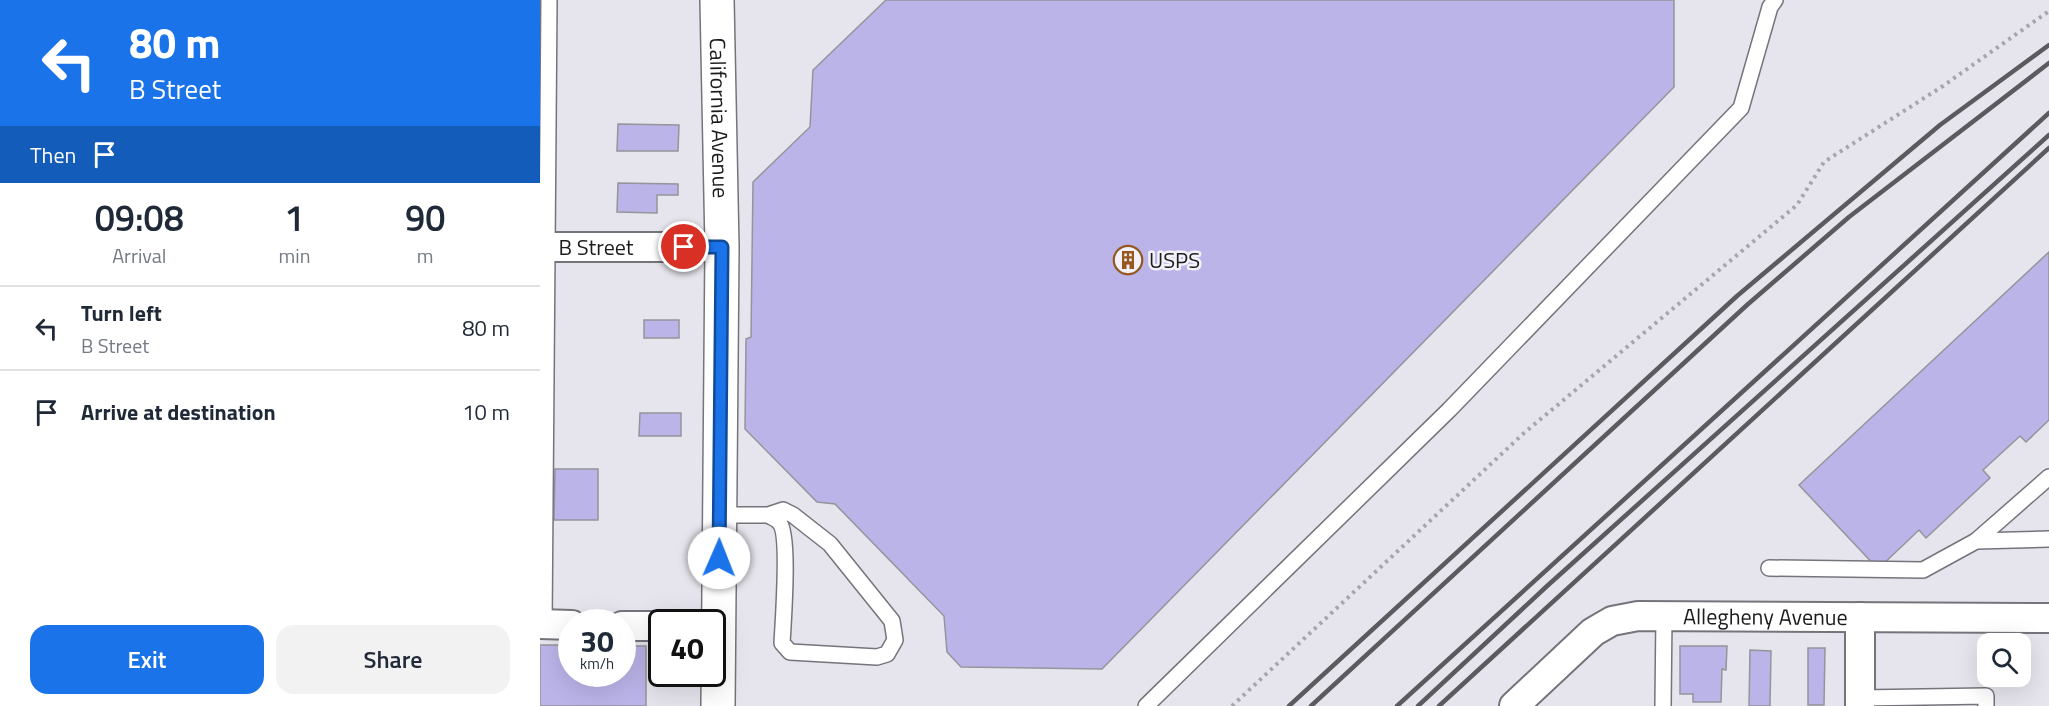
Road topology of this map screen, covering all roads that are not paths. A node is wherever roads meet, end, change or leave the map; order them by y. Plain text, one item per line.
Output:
1 (549, 0) edge
2 (717, 0) edge
3 (1775, 0) edge
4 (543, 247) edge
5 (722, 247) junction
6 (2049, 477) edge
7 (720, 515) junction
8 (768, 515) junction
9 (2049, 539) edge
10 (1976, 542) junction
11 (1769, 568) dead end
12 (716, 609) edge
13 (1664, 615) junction
14 (1860, 617) junction
15 (2049, 618) edge
16 (542, 624) edge
17 (558, 625) edge
18 (717, 687) edge
19 (1860, 702) edge
20 (718, 706) edge
21 (1146, 706) edge
22 (1514, 706) edge
23 (1663, 706) edge
24 (1986, 706) edge

1 - 4 lane
2 - 5 street, California Avenue
3 - 21 lane
4 - 5 street, B Street
4 - 16 lane
5 - 7 street, California Avenue
6 - 10 lane
7 - 8 lane
7 - 12 street, California Avenue
8 - 8 lane
9 - 10 lane
10 - 11 lane
13 - 14 street, Allegheny Avenue
13 - 22 street, Allegheny Avenue
13 - 23 lane
14 - 15 street, Allegheny Avenue
14 - 19 street
16 - 17 street
18 - 20 street, California Avenue
19 - 24 lane

